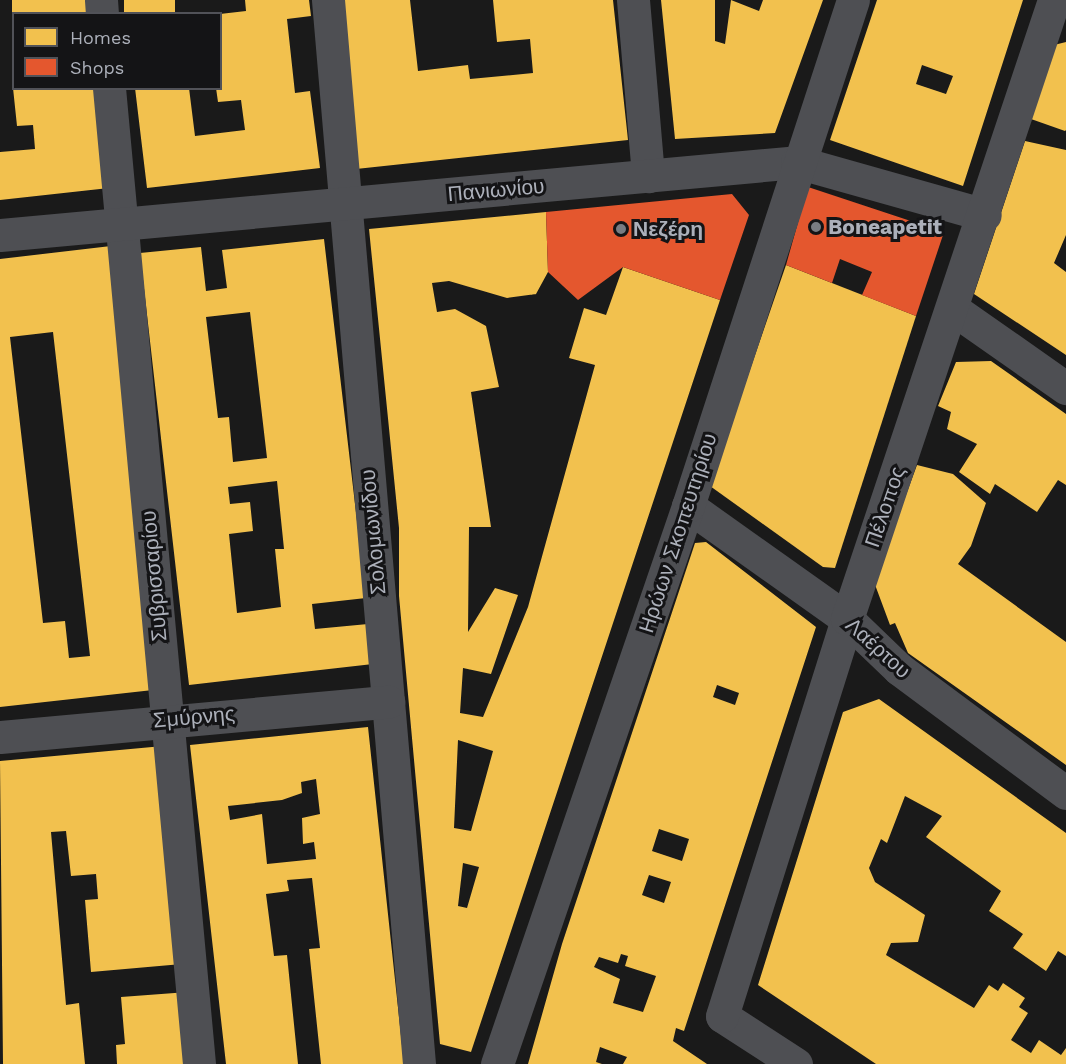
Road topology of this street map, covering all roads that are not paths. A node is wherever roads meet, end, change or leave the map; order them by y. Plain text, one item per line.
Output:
1 (328, 0) edge
2 (633, 0) edge
3 (853, 0) edge
4 (1058, 7) edge
5 (109, 90) edge
6 (797, 162) junction
7 (648, 176) junction
8 (345, 203) junction
9 (985, 214) junction
10 (121, 224) junction
11 (0, 235) edge
12 (953, 309) junction
13 (1066, 388) edge
14 (688, 506) junction
15 (847, 619) junction
16 (388, 702) junction
17 (167, 719) junction
18 (0, 737) edge
19 (1066, 793) edge
20 (199, 1064) edge
21 (418, 1064) edge
22 (496, 1064) edge
23 (796, 1064) edge

1 - 8 street, Σολομωνίδου
2 - 7 street
3 - 6 street, Ηρώων Σκοπευτηρίου
4 - 9 street, Πέλοπος
5 - 10 street, Συβρισσαρίου
6 - 7 street, Πανιωνίου
6 - 9 street, Πανιωνίου
6 - 14 street, Ηρώων Σκοπευτηρίου
7 - 8 street, Πανιωνίου
8 - 10 street, Πανιωνίου
8 - 16 street, Σολομωνίδου
9 - 12 street, Πέλοπος
10 - 11 street, Πανιωνίου
10 - 17 street, Συβρισσαρίου
12 - 13 street
12 - 15 street, Πέλοπος
14 - 15 street, Λαέρτου
14 - 22 street, Ηρώων Σκοπευτηρίου
15 - 19 street, Λαέρτου
15 - 23 street, Πέλοπος
16 - 17 street, Σμύρνης
16 - 21 street, Σολομωνίδου
17 - 18 street, Σμύρνης
17 - 20 street, Συβρισσαρίου

